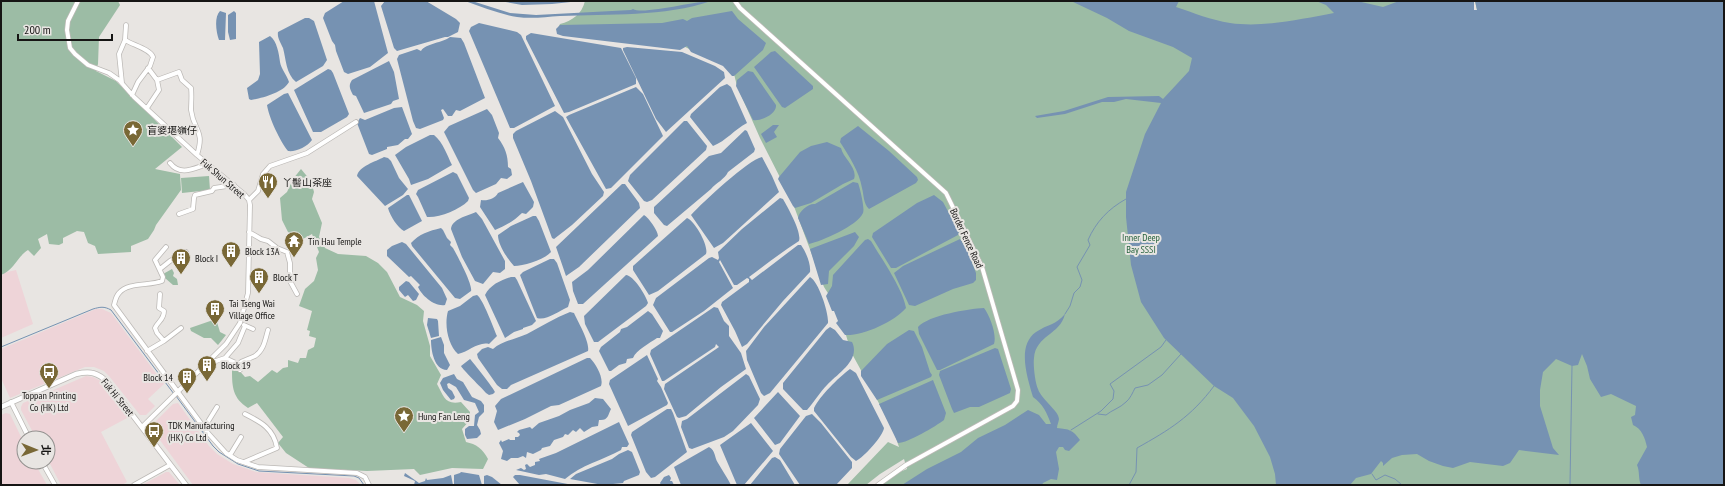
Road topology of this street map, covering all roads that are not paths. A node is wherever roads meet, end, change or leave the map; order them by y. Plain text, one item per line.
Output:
1 (78, 1) edge
2 (735, 1) edge
3 (126, 25) dead end
4 (125, 40) junction
5 (148, 68) junction
6 (157, 80) junction
7 (122, 83) junction
8 (132, 95) junction
9 (147, 108) junction
10 (356, 122) dead end
11 (196, 156) junction
12 (170, 163) dead end
13 (208, 164) junction
14 (234, 186) junction
15 (249, 200) junction
16 (179, 214) dead end
17 (249, 232) junction
18 (166, 247) dead end
19 (186, 252) dead end
20 (160, 269) junction
21 (160, 294) dead end
22 (298, 294) dead end
23 (240, 323) junction
24 (245, 326) junction
25 (181, 328) dead end
26 (253, 329) dead end
27 (268, 330) dead end
28 (164, 341) junction
29 (147, 351) junction
30 (225, 358) junction
31 (210, 361) junction
32 (238, 364) junction
33 (240, 370) dead end
34 (178, 392) junction
35 (11, 402) junction
36 (1, 406) edge
37 (218, 407) dead end
38 (245, 414) dead end
39 (142, 427) junction
40 (204, 428) junction
41 (25, 430) edge
42 (241, 437) dead end
43 (230, 455) junction
44 (244, 462) junction
45 (170, 465) junction
46 (47, 470) edge
47 (55, 485) edge
48 (134, 485) edge
49 (186, 485) edge
50 (369, 485) edge
51 (878, 485) edge

1 - 7 street, Fuk Shun Street
2 - 51 street, Border Fence Road
3 - 4 street
4 - 5 street
4 - 7 street
5 - 6 street
5 - 8 street
6 - 9 street
6 - 11 street
7 - 8 street, Fuk Shun Street
8 - 9 street, Fuk Shun Street
9 - 11 street, Fuk Shun Street
10 - 15 street
11 - 13 street, Fuk Shun Street
12 - 13 street
13 - 14 street, Fuk Shun Street
14 - 15 street, Fuk Shun Street
14 - 16 street
15 - 17 street, Fuk Shun Street
17 - 22 street
17 - 23 street, Fuk Shun Street
18 - 20 street
19 - 20 street
20 - 29 street
21 - 28 street
23 - 24 street
23 - 31 street, Fuk Shun Street
24 - 26 street
24 - 30 street
25 - 28 street
27 - 32 street
28 - 29 street
29 - 34 street
30 - 31 street
30 - 32 street
31 - 34 street, Fuk Shun Street
32 - 33 street
34 - 39 street, Fuk Shun Street
34 - 40 street
35 - 36 street, Fuk Hi Street
35 - 39 street, Fuk Hi Street
35 - 41 street
37 - 40 street
38 - 44 street
39 - 45 street, Fuk Hi Street
40 - 43 street
42 - 43 street
43 - 44 street
44 - 50 street
45 - 48 street
45 - 49 street, Fuk Hi Street
46 - 47 street

